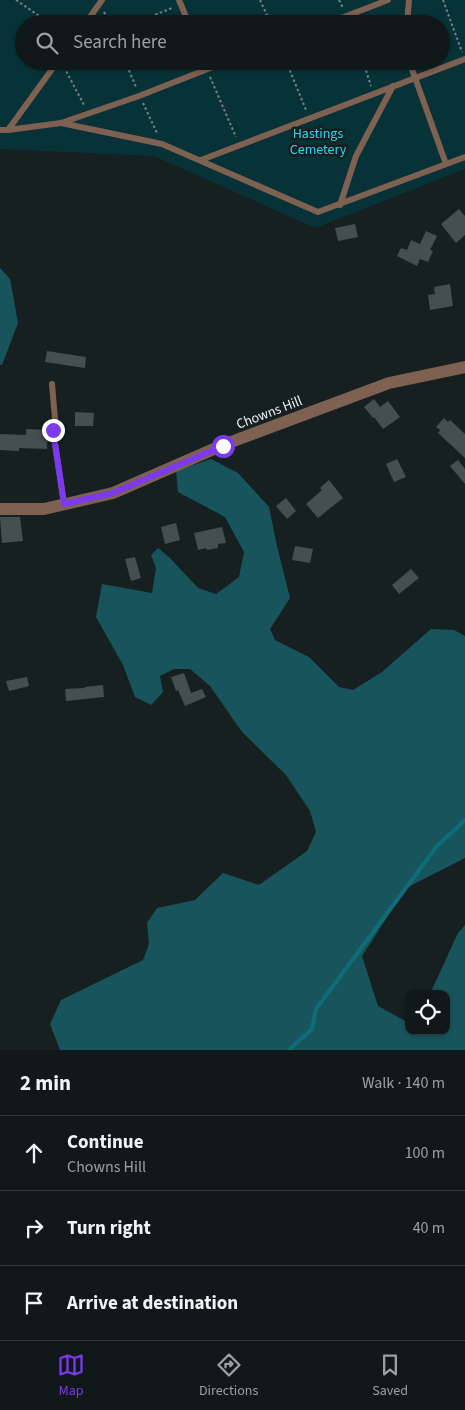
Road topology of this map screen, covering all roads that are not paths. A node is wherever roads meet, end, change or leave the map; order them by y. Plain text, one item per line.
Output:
1 (388, 0) edge
2 (409, 0) edge
3 (101, 2) edge
4 (180, 2) edge
5 (92, 15) edge
6 (185, 15) edge
7 (349, 15) edge
8 (408, 15) edge
9 (465, 59) edge
10 (450, 65) edge
11 (53, 70) edge
12 (204, 70) edge
13 (412, 70) edge
14 (436, 70) edge
15 (415, 78) junction
16 (393, 86) junction
17 (61, 124) junction
18 (0, 130) edge
19 (8, 130) junction
20 (465, 157) edge
21 (201, 160) junction
22 (446, 164) junction
23 (340, 204) junction
24 (465, 367) edge
25 (52, 384) dead end
26 (64, 504) junction
27 (0, 508) edge

1 - 7 lane
2 - 8 lane
3 - 5 lane
4 - 6 lane
9 - 10 lane
11 - 19 lane
12 - 17 lane
13 - 15 lane
14 - 15 lane
15 - 16 lane
15 - 22 lane
16 - 21 lane
16 - 23 lane
17 - 19 lane
17 - 21 lane
18 - 19 lane
20 - 22 lane
21 - 23 lane
22 - 23 lane
24 - 26 street, Chowns Hill
25 - 26 lane
26 - 27 street, Chowns Hill

